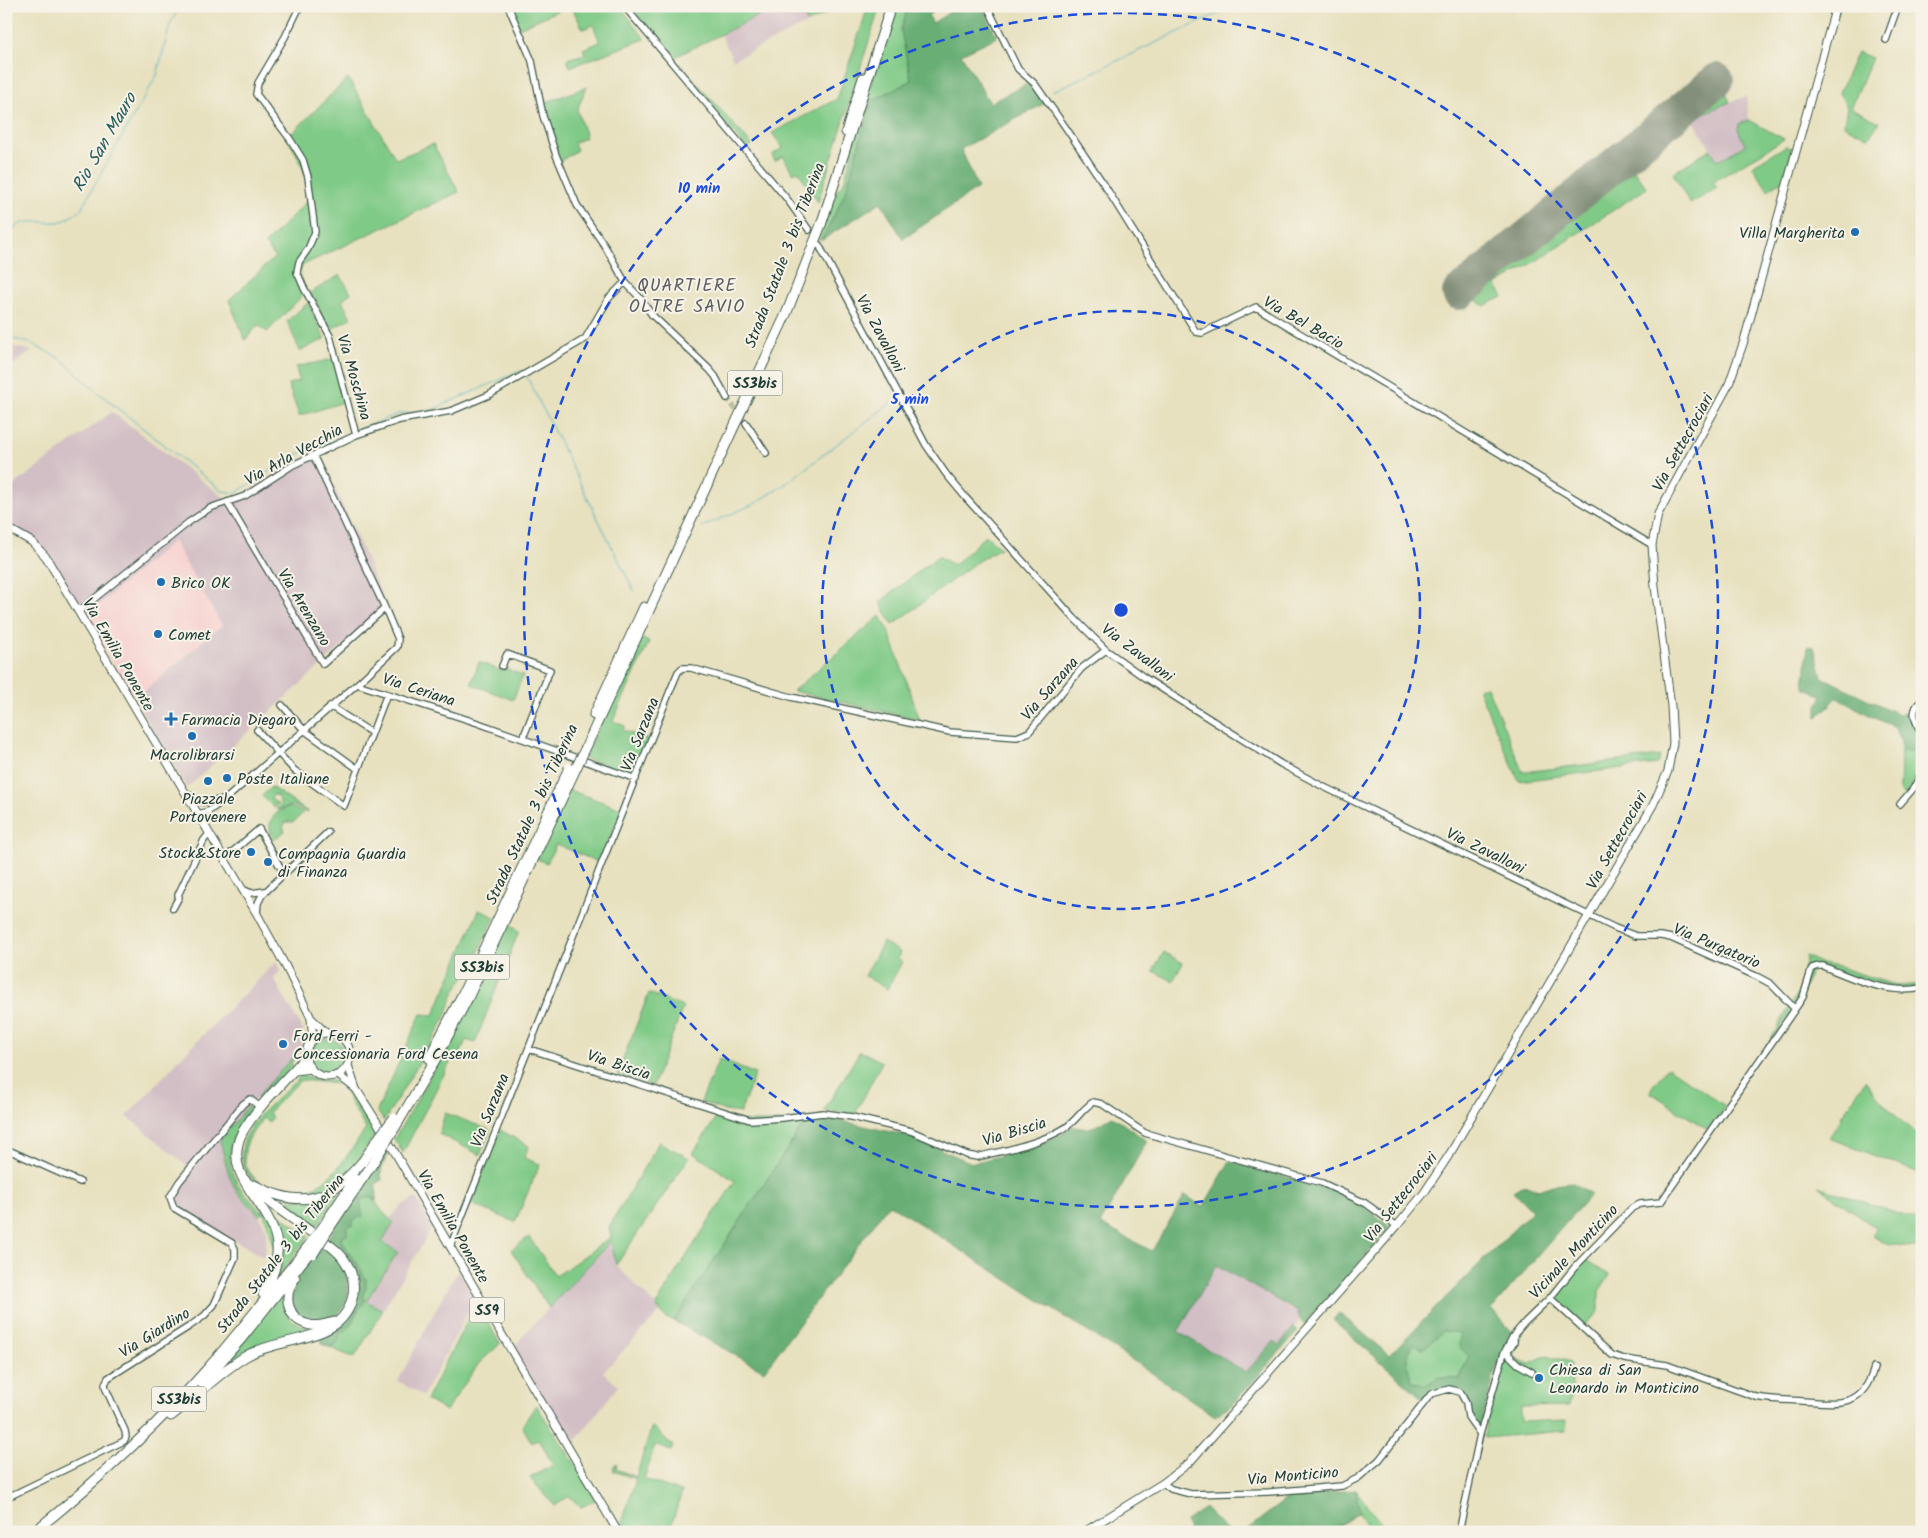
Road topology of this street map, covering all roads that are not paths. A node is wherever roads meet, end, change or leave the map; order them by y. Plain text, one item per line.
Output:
1 (300, 6) edge
2 (508, 6) edge
3 (624, 6) edge
4 (885, 6) edge
5 (891, 6) edge
6 (987, 6) edge
7 (1836, 6) edge
8 (1898, 6) edge
9 (1886, 40) dead end
10 (809, 230) dead end
11 (819, 245) dead end
12 (625, 282) junction
13 (727, 398) tunnel mouth
14 (746, 423) tunnel mouth
15 (356, 432) junction
16 (766, 453) dead end
17 (313, 455) junction
18 (227, 502) junction
19 (6, 527) edge
20 (1652, 545) junction
21 (385, 608) junction
22 (79, 611) junction
23 (1106, 650) junction
24 (502, 666) dead end
25 (357, 684) junction
26 (387, 694) junction
27 (1922, 700) edge
28 (282, 705) dead end
29 (330, 706) junction
30 (257, 730) dead end
31 (304, 730) junction
32 (372, 732) junction
33 (1922, 735) edge
34 (523, 738) junction
35 (583, 746) junction
36 (279, 754) junction
37 (358, 769) junction
38 (1922, 772) edge
39 (636, 779) junction
40 (186, 794) junction
41 (227, 798) junction
42 (206, 802) junction
43 (1900, 804) dead end
44 (209, 811) junction
45 (198, 813) junction
46 (204, 824) junction
47 (328, 832) dead end
48 (209, 834) junction
49 (231, 853) dead end
50 (284, 874) junction
51 (242, 889) junction
52 (261, 894) junction
53 (250, 901) junction
54 (173, 908) dead end
55 (257, 914) junction
56 (1590, 916) junction
57 (1922, 988) edge
58 (1795, 1009) junction
59 (311, 1018) junction
60 (326, 1033) junction
61 (313, 1039) junction
62 (529, 1049) junction
63 (306, 1057) junction
64 (348, 1065) junction
65 (310, 1068) junction
66 (295, 1070) junction
67 (338, 1075) junction
68 (356, 1089) junction
69 (261, 1108) junction
70 (6, 1149) edge
71 (367, 1163) junction
72 (243, 1178) junction
73 (80, 1182) dead end
74 (1398, 1226) junction
75 (450, 1247) junction
76 (310, 1252) junction
77 (1550, 1298) junction
78 (338, 1320) junction
79 (237, 1334) junction
80 (1514, 1335) junction
81 (1874, 1368) dead end
82 (1532, 1372) dead end
83 (171, 1416) junction
84 (1480, 1434) junction
85 (1163, 1483) junction
86 (6, 1498) edge
87 (34, 1532) edge
88 (44, 1532) edge
89 (618, 1532) edge
90 (1084, 1532) edge
91 (1459, 1532) edge

1 - 15 street, Via Moschina
2 - 12 street
3 - 10 street
4 - 35 highway, Strada Statale 3 bis Tiberina / SS3bis
5 - 35 highway, Strada Statale 3 bis Tiberina / SS3bis
6 - 20 street, Via Bel Bacio
7 - 20 main road, Via Settecrociari
8 - 9 street
11 - 23 street, Via Zavalloni
12 - 13 street
12 - 15 street, Via Arla Vecchia
14 - 16 street
15 - 17 street, Via Arla Vecchia
17 - 18 street, Via Arla Vecchia
17 - 21 street
18 - 21 street, Via Arenzano
18 - 22 street, Via Arla Vecchia
19 - 22 main road, Via Emilia Ponente
20 - 56 main road, Via Settecrociari
21 - 25 street
22 - 40 main road, Via Emilia Ponente
23 - 39 street, Via Sarzana
23 - 56 street, Via Zavalloni
24 - 34 street
25 - 26 street, Via Ceriana
25 - 29 street, Via Ceriana
26 - 32 street
26 - 34 street, Via Ceriana
27 - 33 street
28 - 31 street
29 - 31 street, Via Ceriana
29 - 32 street
30 - 36 street
31 - 36 street, Via Ceriana
31 - 37 street
32 - 37 street
34 - 39 street, Via Ceriana
35 - 71 highway, Strada Statale 3 bis Tiberina / SS3bis, bridge
36 - 37 street
36 - 41 street, Via Ceriana
38 - 43 street
39 - 62 street, Via Sarzana
40 - 42 street
40 - 45 main road, Via Emilia Ponente
41 - 42 street, Via Ceriana
41 - 44 street, Via Ceriana
42 - 45 street
44 - 45 street, Via Ceriana
44 - 46 street
45 - 46 main road, Via Emilia Ponente
46 - 48 main road, Via Emilia Ponente
47 - 50 street
48 - 51 main road, Via Emilia Ponente
48 - 54 street
49 - 50 street
50 - 52 street
51 - 52 street
51 - 53 main road, Via Emilia Ponente
52 - 53 street
52 - 55 street
53 - 55 main road, Via Emilia Ponente
55 - 59 main road, Via Emilia Ponente
56 - 58 street, Via Purgatorio
56 - 74 main road, Via Settecrociari
57 - 58 street, Vicinale Monticino
58 - 77 street, Vicinale Monticino
59 - 60 main road, Via Emilia Ponente
59 - 61 main road, Via Emilia Ponente
60 - 61 main road
60 - 64 main road
61 - 63 main road
62 - 74 street, Via Biscia
62 - 75 street, Via Sarzana
63 - 65 main road
63 - 66 highway
64 - 67 main road
64 - 68 main road, Via Emilia Ponente / SS9
65 - 66 highway
65 - 67 main road
66 - 69 highway
67 - 68 main road, Via Emilia Ponente / SS9
68 - 75 main road, Via Emilia Ponente / SS9
69 - 72 highway
69 - 86 street, Via Giardino
70 - 73 street
71 - 72 highway
71 - 76 highway, Strada Statale 3 bis Tiberina / SS3bis, bridge
72 - 78 highway
72 - 79 highway
74 - 85 main road, Via Settecrociari
75 - 89 main road, Via Emilia Ponente / SS9
76 - 78 highway
76 - 79 highway, Strada Statale 3 bis Tiberina / SS3bis
76 - 83 highway, Strada Statale 3 bis Tiberina / SS3bis
77 - 80 street, Vicinale Monticino
77 - 81 street
78 - 83 highway
79 - 87 highway, Strada Statale 3 bis Tiberina / SS3bis
80 - 82 street
80 - 84 street, Vicinale Monticino
83 - 88 highway, Strada Statale 3 bis Tiberina / SS3bis
84 - 85 street, Via Monticino
84 - 91 street, Vicinale Monticino
85 - 90 main road, Via Settecrociari

